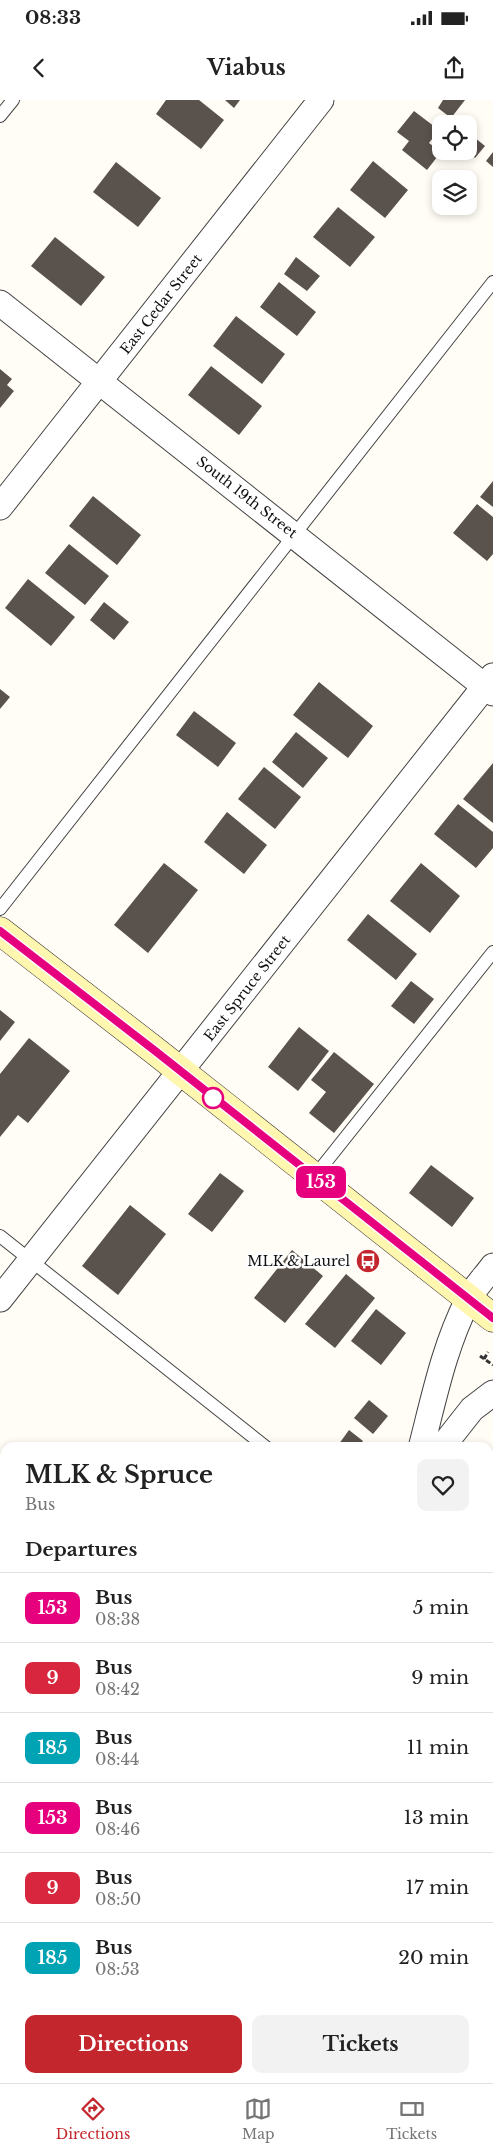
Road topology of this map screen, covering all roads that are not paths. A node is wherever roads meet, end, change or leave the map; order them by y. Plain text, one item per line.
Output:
1 (13, 100) edge
2 (321, 100) edge
3 (0, 116) edge
4 (493, 282) edge
5 (0, 303) edge
6 (100, 381) junction
7 (0, 507) edge
8 (294, 535) junction
9 (490, 685) edge
10 (0, 909) edge
11 (0, 931) edge
12 (493, 952) edge
13 (181, 1072) junction
14 (314, 1177) junction
15 (0, 1236) edge
16 (31, 1260) junction
17 (493, 1266) edge
18 (468, 1299) junction
19 (0, 1300) edge
20 (493, 1318) edge
21 (493, 1393) edge
22 (259, 1442) edge
23 (422, 1442) edge
24 (446, 1442) edge

1 - 3 lane
2 - 6 street, East Cedar Street
4 - 8 lane
5 - 6 street, South 19th Street
6 - 7 street, East Cedar Street
6 - 8 street, South 19th Street
8 - 9 street, South 19th Street
8 - 10 lane
9 - 13 street, East Spruce Street
11 - 13 street
12 - 14 lane
13 - 14 street
13 - 16 street, East Spruce Street
14 - 18 street
15 - 16 lane
16 - 19 street, East Spruce Street
16 - 22 lane
17 - 18 street
18 - 20 street
18 - 23 street
21 - 24 street

